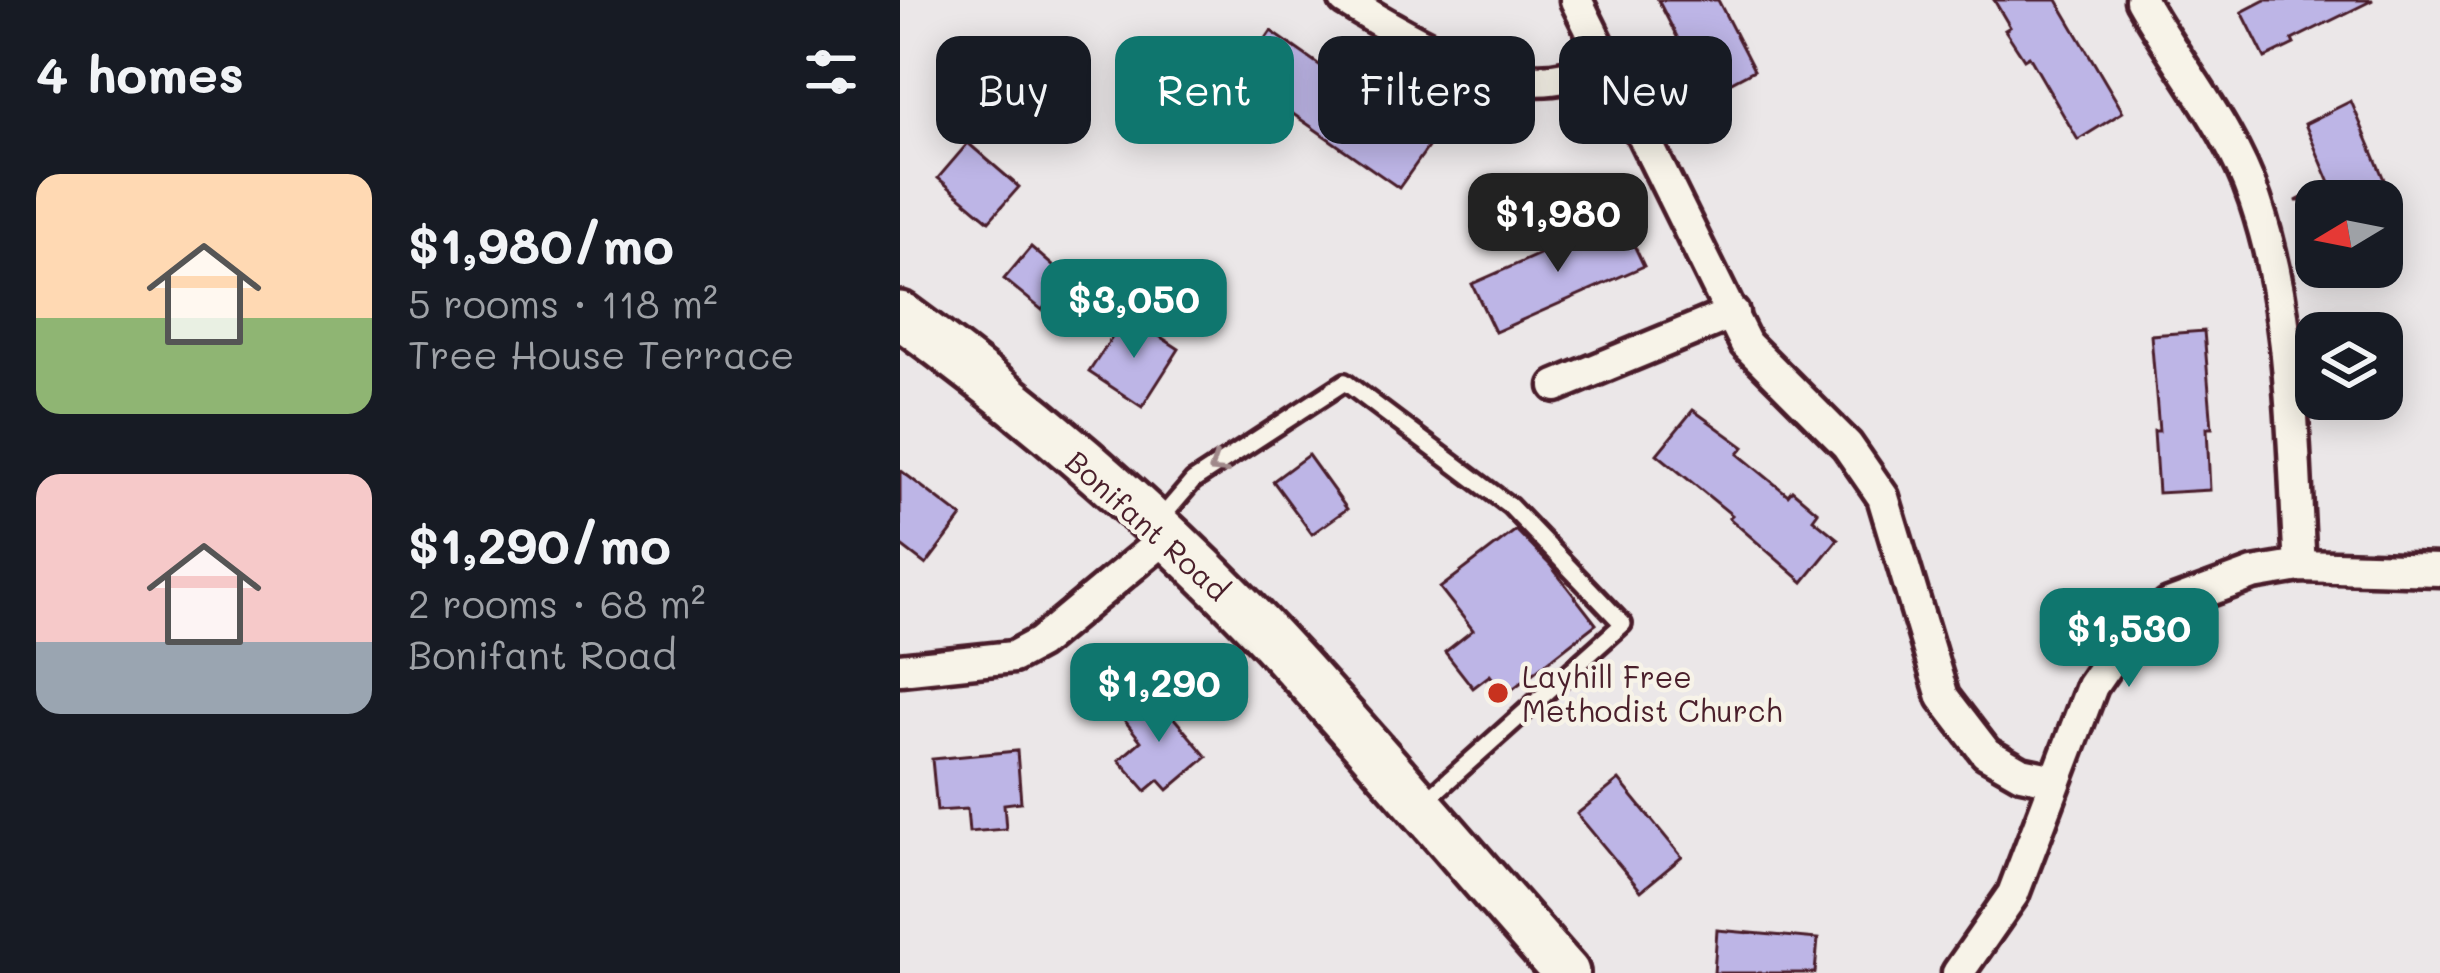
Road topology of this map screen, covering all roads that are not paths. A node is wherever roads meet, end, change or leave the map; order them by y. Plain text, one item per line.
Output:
1 (1345, 0) edge
2 (1576, 0) edge
3 (2141, 0) edge
4 (1596, 36) edge
5 (1559, 77) edge
6 (1650, 144) edge
7 (1733, 313) junction
8 (900, 315) edge
9 (1556, 386) dead end
10 (1161, 531) junction
11 (2300, 566) junction
12 (2440, 570) edge
13 (900, 669) edge
14 (2055, 780) junction
15 (1419, 807) junction
16 (1566, 973) edge
17 (1958, 973) edge

1 - 5 street
2 - 4 street
3 - 11 street
6 - 7 street
7 - 9 street
7 - 14 street
8 - 10 main road, Bonifant Road
10 - 13 street
10 - 15 main road, Bonifant Road
15 -> 10 lane
11 - 12 street
11 - 14 street
14 - 17 street
15 - 16 main road, Bonifant Road

